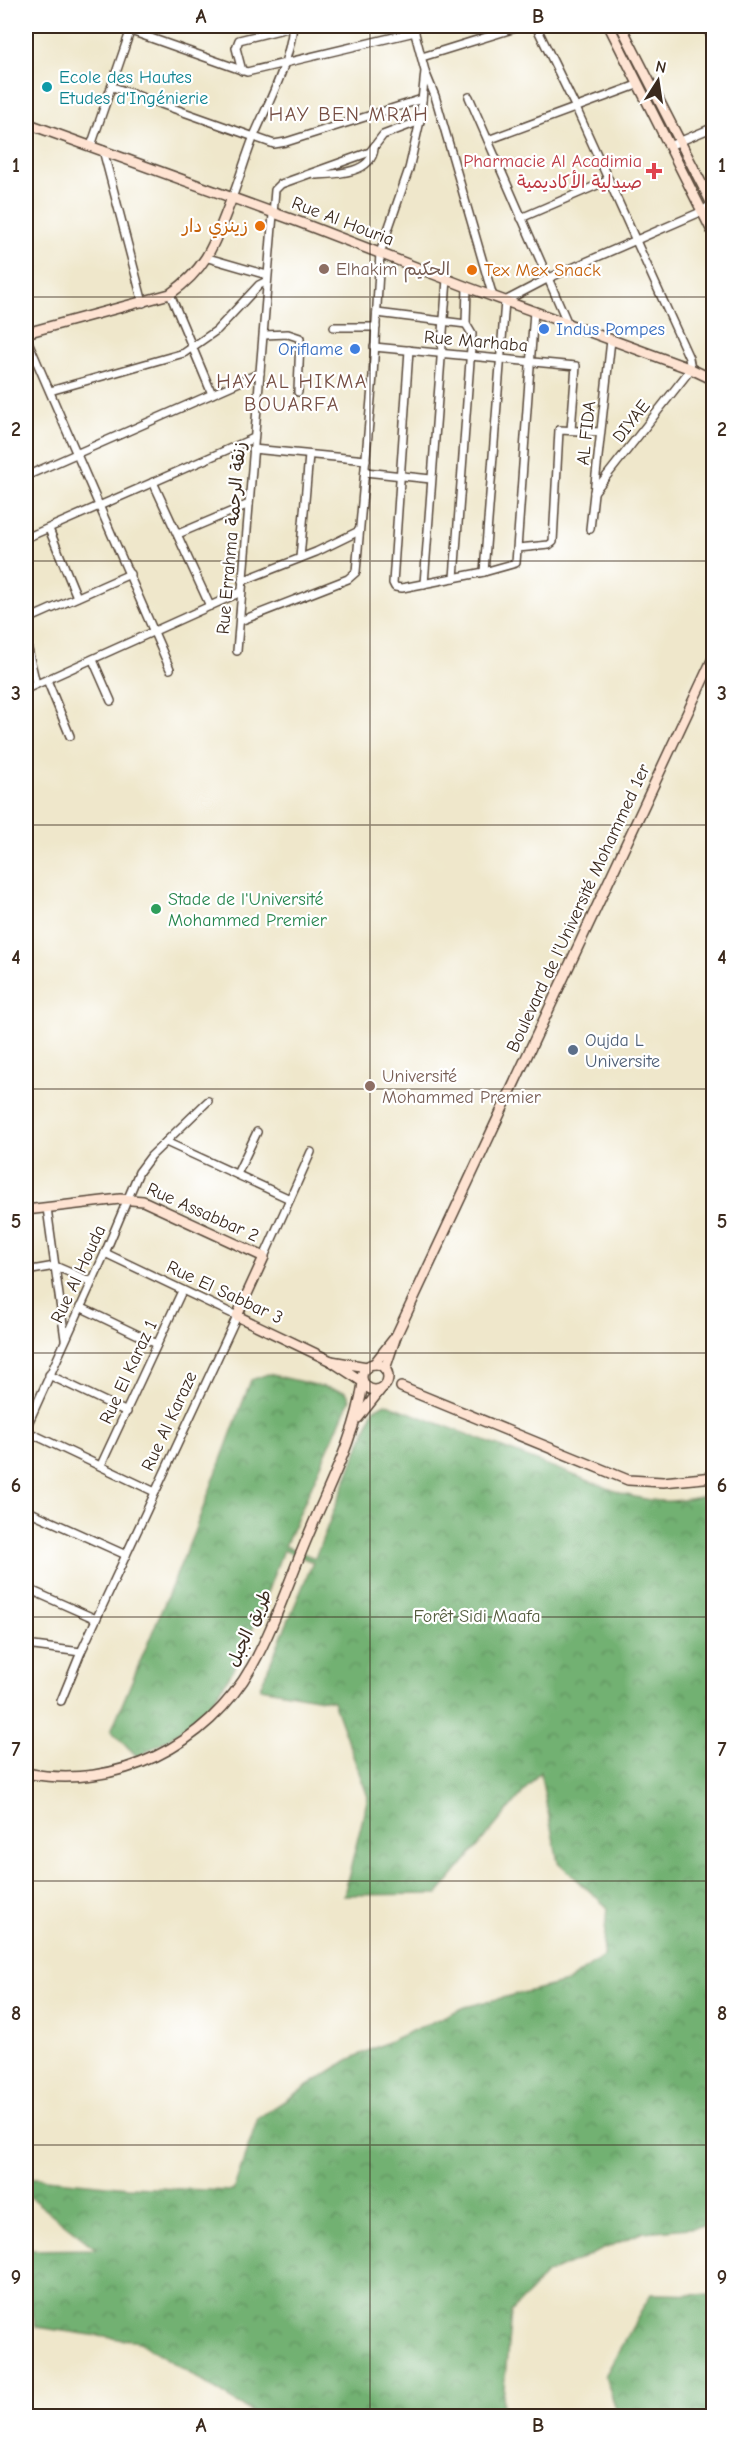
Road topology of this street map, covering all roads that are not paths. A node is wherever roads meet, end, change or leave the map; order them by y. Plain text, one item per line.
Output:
1 (295, 26) edge
2 (522, 26) edge
3 (537, 26) edge
4 (609, 26) edge
5 (621, 26) edge
6 (706, 26) edge
7 (132, 28) edge
8 (414, 29) edge
9 (714, 43) edge
10 (422, 57) junction
11 (285, 63) junction
12 (242, 71) junction
13 (425, 71) junction
14 (637, 85) junction
15 (112, 87) junction
16 (469, 97) dead end
17 (422, 99) junction
18 (576, 108) junction
19 (420, 121) junction
20 (26, 123) edge
21 (714, 127) edge
22 (254, 137) junction
23 (488, 140) junction
24 (674, 144) junction
25 (91, 146) junction
26 (374, 149) junction
27 (103, 150) junction
28 (307, 175) junction
29 (609, 180) junction
30 (232, 198) junction
31 (713, 204) edge
32 (703, 211) junction
33 (274, 213) junction
34 (521, 218) junction
35 (714, 235) edge
36 (635, 240) junction
37 (380, 253) junction
38 (208, 258) junction
39 (267, 278) junction
40 (549, 278) junction
41 (447, 279) junction
42 (467, 287) junction
43 (170, 294) junction
44 (494, 297) junction
45 (505, 301) junction
46 (143, 303) junction
47 (534, 311) junction
48 (377, 313) junction
49 (442, 321) junction
50 (466, 324) junction
51 (568, 324) junction
52 (334, 327) dead end
53 (376, 327) junction
54 (26, 335) edge
55 (264, 335) junction
56 (611, 340) junction
57 (374, 347) junction
58 (192, 349) junction
59 (409, 350) junction
60 (440, 353) junction
61 (470, 356) junction
62 (502, 359) junction
63 (530, 361) junction
64 (691, 369) junction
65 (260, 373) junction
66 (714, 380) edge
67 (50, 391) junction
68 (298, 392) dead end
69 (212, 394) junction
70 (571, 430) junction
71 (600, 432) junction
72 (254, 438) junction
73 (253, 449) junction
74 (77, 454) junction
75 (309, 455) junction
76 (366, 460) junction
77 (365, 472) junction
78 (26, 476) edge
79 (400, 476) junction
80 (431, 479) junction
81 (153, 482) junction
82 (594, 492) junction
83 (249, 504) junction
84 (100, 505) junction
85 (48, 529) junction
86 (590, 529) dead end
87 (359, 531) junction
88 (178, 534) junction
89 (26, 538) edge
90 (518, 548) junction
91 (300, 558) junction
92 (484, 572) junction
93 (130, 574) junction
94 (454, 578) junction
95 (242, 581) junction
96 (424, 584) junction
97 (241, 592) junction
98 (78, 597) junction
99 (210, 606) junction
100 (26, 620) edge
101 (240, 621) junction
102 (154, 632) junction
103 (26, 641) edge
104 (237, 651) dead end
105 (714, 656) edge
106 (93, 660) junction
107 (170, 669) dead end
108 (47, 680) junction
109 (36, 684) junction
110 (26, 688) edge
111 (111, 701) dead end
112 (70, 736) dead end
113 (208, 1101) dead end
114 (257, 1132) dead end
115 (166, 1142) junction
116 (311, 1152) dead end
117 (237, 1174) junction
118 (129, 1199) junction
119 (290, 1199) junction
120 (47, 1208) junction
121 (26, 1210) edge
122 (105, 1253) junction
123 (264, 1257) junction
124 (55, 1266) junction
125 (26, 1270) edge
126 (92, 1282) junction
127 (182, 1291) junction
128 (80, 1307) junction
129 (237, 1316) junction
130 (396, 1336) junction
131 (65, 1339) junction
132 (157, 1344) junction
133 (331, 1361) junction
134 (370, 1366) junction
135 (386, 1372) junction
136 (49, 1375) junction
137 (363, 1383) junction
138 (383, 1387) junction
139 (401, 1387) junction
140 (127, 1412) junction
141 (354, 1425) junction
142 (26, 1430) edge
143 (101, 1465) junction
144 (714, 1477) edge
145 (155, 1492) junction
146 (26, 1510) edge
147 (126, 1555) junction
148 (26, 1588) edge
149 (96, 1619) junction
150 (26, 1645) edge
151 (81, 1652) junction
152 (61, 1701) dead end
153 (26, 1773) edge

1 - 11 street
1 - 12 street
2 - 10 street
3 - 18 street
4 - 14 street
5 - 24 street
6 - 9 street
7 - 12 street
7 - 15 street
8 - 10 street
8 - 11 street
10 - 13 street
11 - 12 street
11 - 22 street
13 - 17 street
13 - 44 street
14 - 18 street
14 - 24 street
15 - 22 street
15 - 25 street
16 - 23 street
17 - 19 street
17 - 22 street
18 - 23 street
18 - 29 street
19 - 26 street
19 - 37 street
20 - 25 street, Rue Al Houria
21 - 24 street
22 - 30 street
23 - 34 street
24 - 31 street
24 - 32 street
25 - 27 street, Rue Al Houria
26 - 28 street
26 - 28 street
27 - 30 street, Rue Al Houria
27 - 46 street
28 - 33 street, Rue Errahma زنقة الرحمة
29 - 34 street
29 - 36 street
30 - 33 street, Rue Al Houria
30 - 38 street
31 - 32 street
32 - 35 street
32 - 36 street
33 - 37 street, Rue Al Houria
33 - 39 street, Rue Errahma زنقة الرحمة
34 - 40 street
36 - 40 street
36 - 64 street
37 - 41 street, Rue Al Houria
37 - 48 street
38 - 39 street
38 - 43 street
39 - 55 street, Rue Errahma زنقة الرحمة
39 - 58 street
40 - 45 street
40 - 51 street
41 - 42 street, Rue Al Houria
41 - 49 street
42 - 44 street, Rue Al Houria
42 - 50 street
43 - 46 street
43 - 58 street
44 - 45 street, Rue Al Houria
45 - 47 street, Rue Al Houria
45 - 62 street
46 - 54 street
47 - 51 street, Rue Al Houria
47 - 63 street
48 - 49 street
48 - 53 street
49 - 50 street
49 - 60 street
50 - 61 street
51 - 56 street, Rue Al Houria
52 - 53 street
53 - 57 street
54 - 67 street
55 - 65 street, Rue Errahma زنقة الرحمة
55 - 68 street
56 - 64 street, Rue Al Houria
56 - 71 street, AL FIDA
57 - 59 street, Rue Marhaba
57 - 76 street
58 - 67 street
58 - 69 street
59 - 60 street, Rue Marhaba
59 - 79 street
60 - 61 street, Rue Marhaba
60 - 80 street
61 - 62 street, Rue Marhaba
61 - 94 street
62 - 63 street, Rue Marhaba
62 - 92 street
63 - 70 street, Rue Marhaba
63 - 90 street
64 - 66 street, Rue Al Houria
64 - 82 street, DIYAE
65 - 69 street
65 - 72 street, Rue Errahma زنقة الرحمة
67 - 74 street
69 - 74 street
70 - 71 street
70 - 90 street
71 - 82 street, AL FIDA
72 - 73 street, Rue Errahma زنقة الرحمة
72 - 81 street
73 - 75 street
73 - 83 street, Rue Errahma زنقة الرحمة
74 - 78 street
74 - 84 street
75 - 76 street
75 - 91 street
76 - 77 street
77 - 79 street
77 - 87 street
79 - 80 street
79 - 96 street
80 - 96 street
81 - 84 street
81 - 88 street
82 - 86 street, AL FIDA
83 - 88 street
83 - 95 street, Rue Errahma زنقة الرحمة
84 - 85 street
84 - 93 street
85 - 89 street
85 - 98 street
87 - 91 street
87 - 101 street
88 - 99 street
90 - 92 street
91 - 95 street
92 - 94 street
93 - 98 street
93 - 102 street
94 - 96 street
95 - 97 street, Rue Errahma زنقة الرحمة
97 - 99 street
97 - 101 street, Rue Errahma زنقة الرحمة
98 - 100 street
99 - 102 street
101 - 104 street, Rue Errahma زنقة الرحمة
102 - 106 street
102 - 107 street
103 - 109 street
105 - 130 street, Boulevard de l'Université Mohammed 1er
106 - 108 street
106 - 111 street
108 - 109 street
108 - 112 street
109 - 110 street
113 - 115 street, Rue Al Houda
114 - 117 street
115 - 117 street
115 - 118 street, Rue Al Houda
116 - 119 street, Rue Al Karaze
117 - 119 street
118 - 120 street
118 - 122 street, Rue Al Houda
118 - 123 street, Rue Assabbar 2
119 - 123 street, Rue Al Karaze
120 - 121 street
120 - 124 street
122 - 126 street, Rue Al Houda
122 - 127 street, Rue El Sabbar 3
123 - 129 street, Rue Al Karaze
124 - 125 street
124 - 126 street
124 - 131 street
126 - 128 street, Rue Al Houda
127 - 129 street, Rue El Sabbar 3
127 - 132 street, Rue El Karaz 1
128 - 131 street, Rue Al Houda
128 - 132 street
129 - 133 street, Rue El Sabbar 3
129 - 145 street, Rue Al Karaze
130 - 134 street, Boulevard de l'Université Mohammed 1er
130 - 135 street, Boulevard de l'Université Mohammed 1er
131 - 136 street, Rue Al Houda
132 - 140 street, Rue El Karaz 1
133 - 134 street, Rue El Sabbar 3
133 - 137 street, Rue El Sabbar 3
134 - 135 street
134 - 137 street
135 - 138 street
135 - 139 street
136 - 140 street
136 - 142 street, Rue Al Houda
137 - 138 street
137 - 141 street
138 - 139 street
138 - 141 street
139 - 144 street
140 - 143 street, Rue El Karaz 1
141 - 153 street, طريق الجبل
142 - 143 street
143 - 145 street
145 - 147 street, Rue Al Karaze
146 - 147 street
147 - 149 street, Rue Al Karaze
148 - 149 street
149 - 151 street, Rue Al Karaze
150 - 151 street
151 - 152 street, Rue Al Karaze

